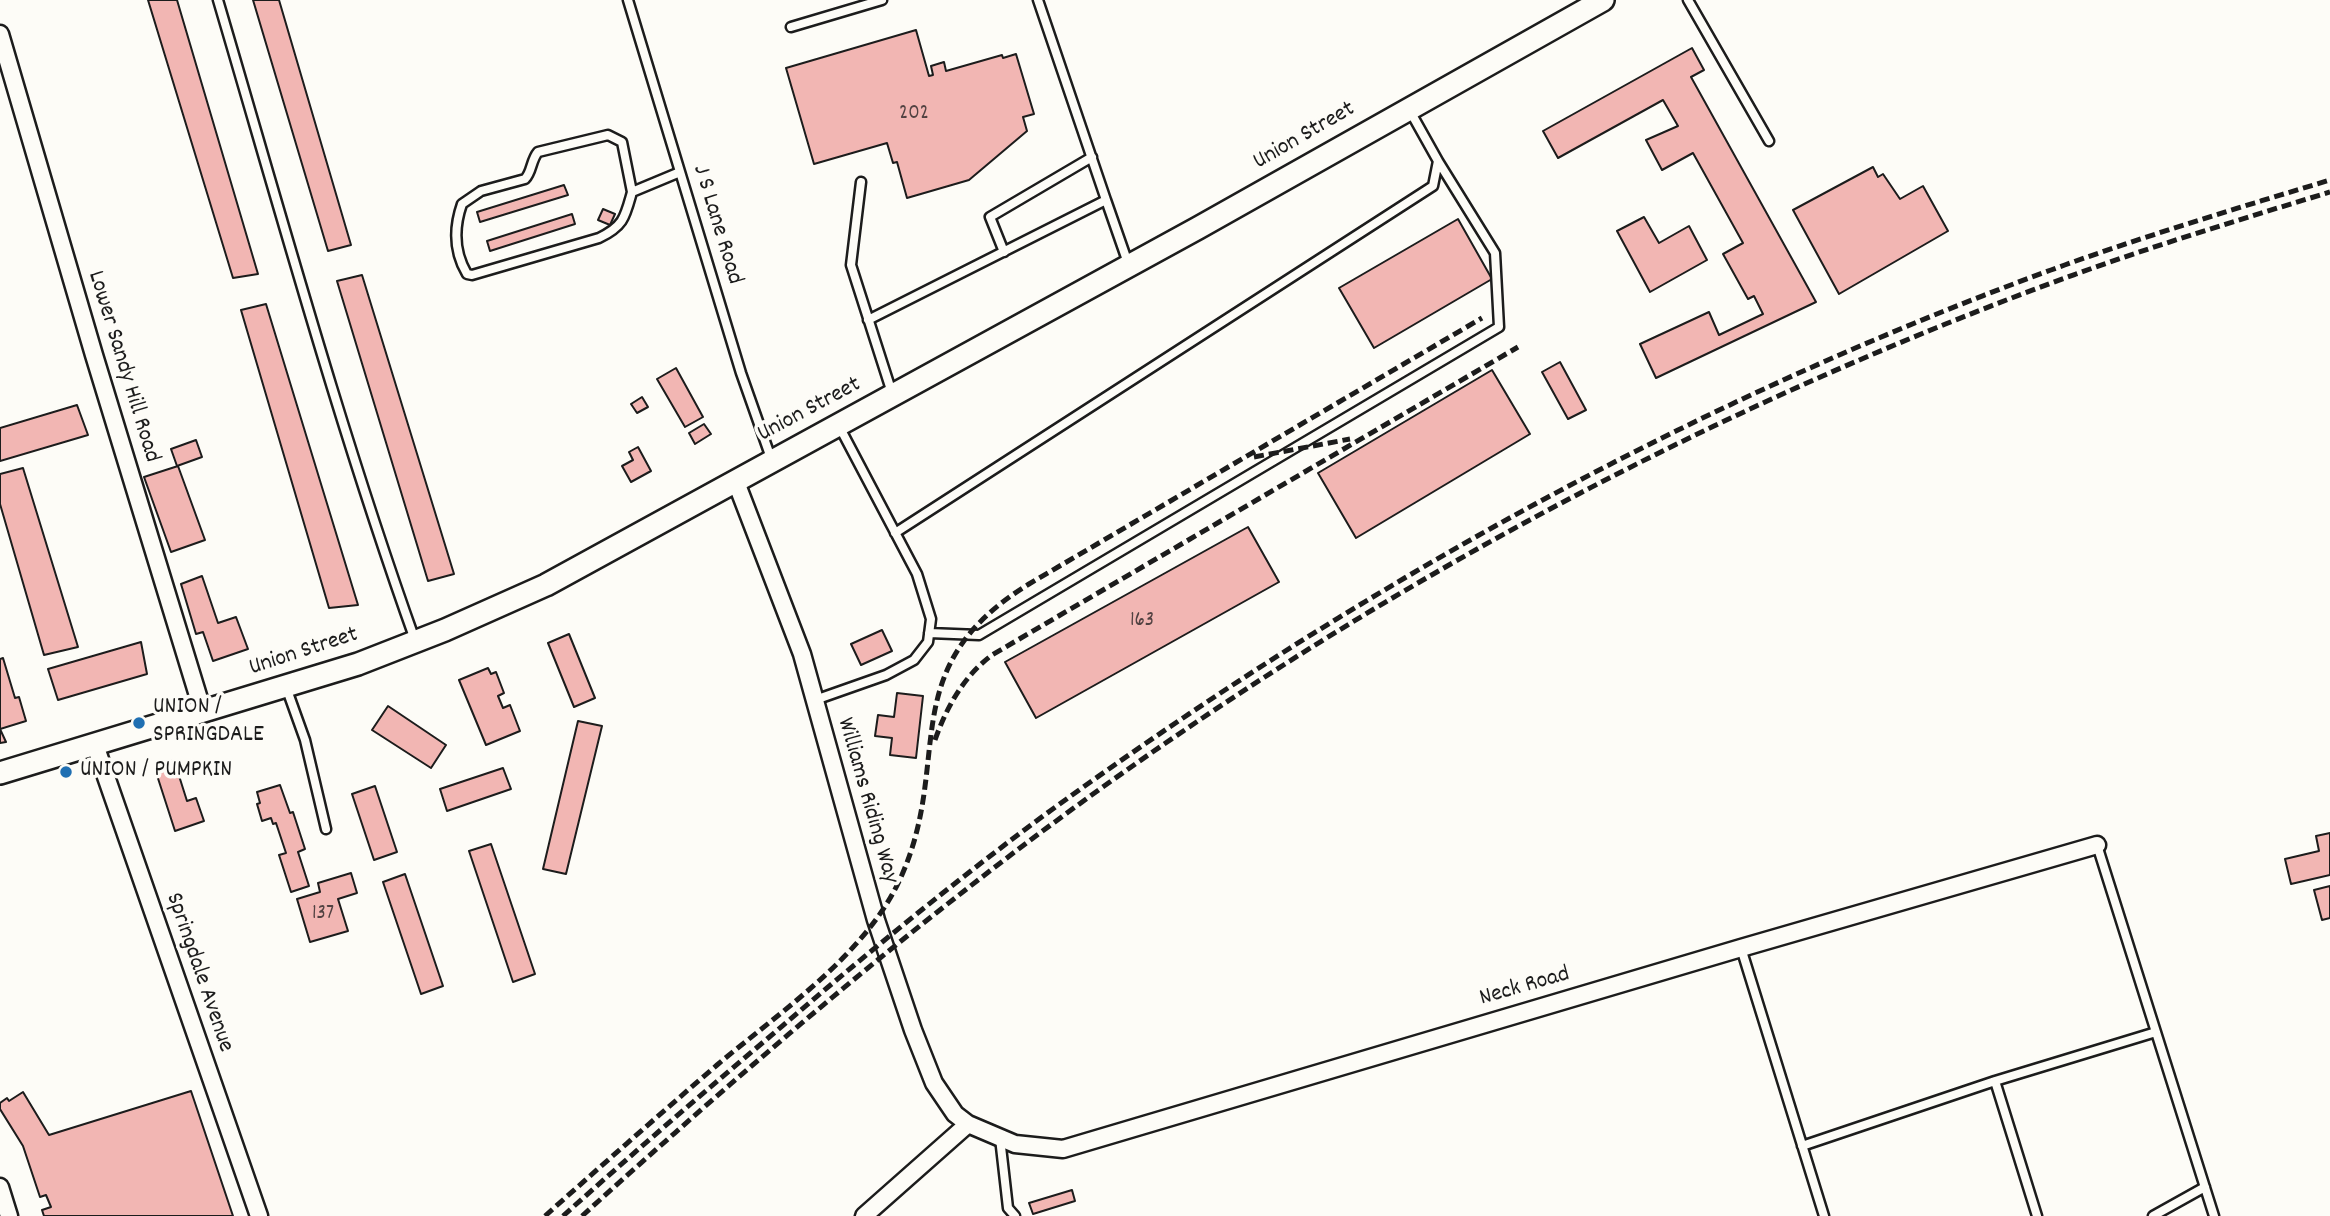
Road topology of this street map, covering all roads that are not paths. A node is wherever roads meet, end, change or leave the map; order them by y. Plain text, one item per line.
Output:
1 (218, 0) edge
2 (628, 0) edge
3 (882, 0) edge
4 (1038, 0) edge
5 (1603, 0) edge
6 (1688, 0) edge
7 (791, 27) dead end
8 (0, 34) edge
9 (4, 64) edge
10 (1409, 108) junction
11 (1769, 141) dead end
12 (1092, 157) junction
13 (1438, 161) junction
14 (680, 172) junction
15 (861, 181) dead end
16 (632, 192) junction
17 (1106, 200) junction
18 (1004, 252) junction
19 (1129, 266) junction
20 (868, 320) junction
21 (893, 395) junction
22 (839, 425) junction
23 (772, 461) junction
24 (736, 482) junction
25 (895, 533) junction
26 (929, 633) junction
27 (415, 640) junction
28 (286, 687) junction
29 (815, 700) junction
30 (203, 712) junction
31 (95, 746) junction
32 (0, 773) edge
33 (326, 829) dead end
34 (2097, 845) joint
35 (1741, 948) junction
36 (2156, 1032) junction
37 (1995, 1081) junction
38 (968, 1124) junction
39 (1000, 1138) junction
40 (1802, 1146) junction
41 (2205, 1186) junction
42 (1, 1193) edge
43 (9, 1216) edge
44 (259, 1216) edge
45 (864, 1216) edge
46 (1015, 1216) edge
47 (1824, 1216) edge
48 (2037, 1216) edge
49 (2153, 1216) edge
50 (2214, 1216) edge

1 - 27 lane
2 - 14 lane, J S Lane Road
3 - 7 lane
4 - 12 lane
5 - 10 main road, Union Street
6 - 11 lane
8 - 9 street, Lower Sandy Hill Road
9 - 30 street, Lower Sandy Hill Road
10 - 13 lane
10 - 19 main road, Union Street
12 - 17 lane
12 - 18 lane
13 - 25 lane
13 - 26 lane
14 - 16 lane
14 - 23 lane, J S Lane Road
15 - 20 lane
16 - 16 lane
17 - 18 lane
17 - 19 lane
18 - 20 lane
19 - 21 main road, Union Street
20 - 21 lane
21 - 22 main road, Union Street
22 - 23 main road, Union Street
22 - 25 lane
23 - 24 main road, Union Street
24 - 27 main road, Union Street
24 - 29 street, Williams Riding Way
25 - 26 lane
26 - 29 lane
27 - 28 main road, Union Street
28 - 30 main road, Union Street
28 - 33 lane
29 - 38 street, Williams Riding Way
30 - 31 main road, Union Street
31 - 32 main road, Union Street
31 - 44 street, Springdale Avenue
34 - 35 street, Neck Road
34 - 36 lane
35 - 39 street, Neck Road
35 - 40 lane
36 - 37 lane
36 - 41 lane
37 - 40 lane
37 - 48 lane
38 - 39 street, Neck Road
38 - 45 street
39 - 46 lane
40 - 47 lane
41 - 49 lane
41 - 50 lane
42 - 43 street

